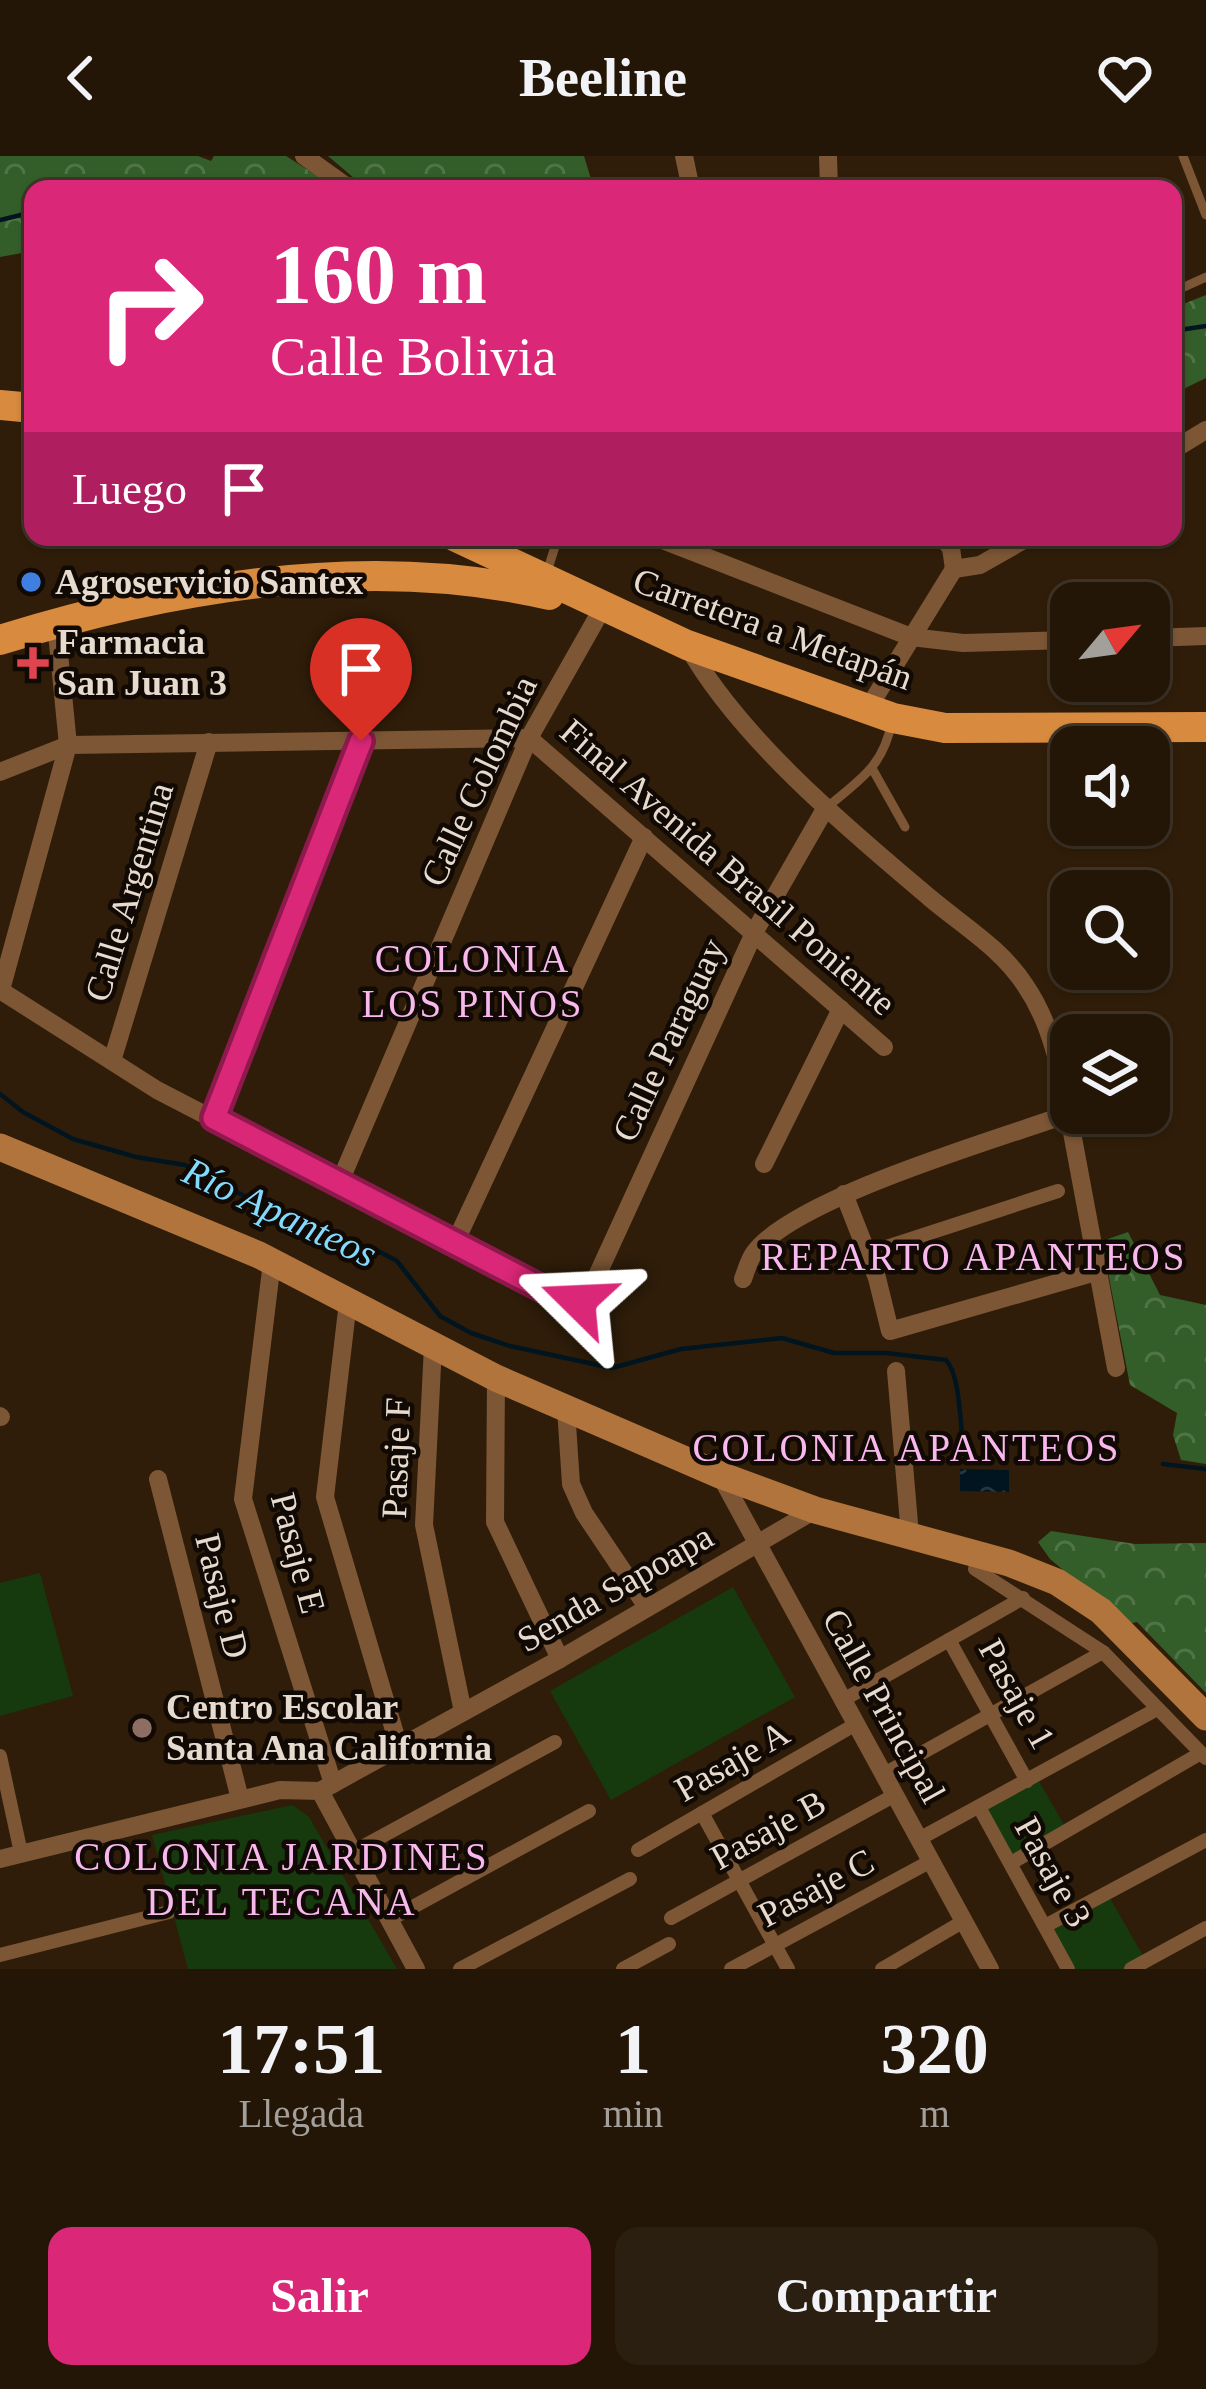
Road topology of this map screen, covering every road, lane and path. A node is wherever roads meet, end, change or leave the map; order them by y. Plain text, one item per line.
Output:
1 (304, 156) edge
2 (1183, 156) edge
3 (337, 180) edge
4 (1206, 215) edge
5 (446, 546) edge
6 (474, 546) edge
7 (555, 546) edge
8 (678, 546) edge
9 (949, 546) edge
10 (1014, 546) edge
11 (954, 569) junction
12 (430, 576) junction
13 (544, 580) junction
14 (602, 609) junction
15 (56, 623) junction
16 (1206, 636) edge
17 (911, 637) junction
18 (1170, 637) edge
19 (0, 640) edge
20 (1050, 641) edge
21 (686, 645) junction
22 (880, 714) junction
23 (1206, 728) edge
24 (529, 738) junction
25 (361, 741) junction
26 (209, 742) junction
27 (68, 746) junction
28 (873, 770) junction
29 (0, 772) edge
30 (825, 809) junction
31 (905, 826) dead end
32 (644, 837) junction
33 (755, 931) junction
34 (0, 990) edge
35 (841, 1009) junction
36 (1050, 1034) edge
37 (884, 1047) dead end
38 (112, 1061) junction
39 (214, 1118) junction
40 (1050, 1120) edge
41 (1072, 1134) edge
42 (0, 1147) edge
43 (764, 1165) dead end
44 (339, 1184) junction
45 (1058, 1191) dead end
46 (844, 1194) junction
47 (454, 1244) junction
48 (868, 1253) junction
49 (272, 1262) junction
50 (1099, 1271) junction
51 (743, 1279) dead end
52 (348, 1301) junction
53 (433, 1346) junction
54 (1116, 1368) dead end
55 (896, 1371) dead end
56 (496, 1378) junction
57 (566, 1409) junction
58 (720, 1475) junction
59 (158, 1479) dead end
60 (815, 1510) junction
61 (910, 1535) junction
62 (758, 1545) junction
63 (975, 1569) dead end
64 (1023, 1598) junction
65 (647, 1606) junction
66 (949, 1640) junction
67 (1103, 1652) junction
68 (560, 1659) junction
69 (843, 1700) junction
70 (1157, 1709) junction
71 (464, 1712) junction
72 (990, 1715) junction
73 (1206, 1717) edge
74 (856, 1724) junction
75 (555, 1742) dead end
76 (399, 1747) junction
77 (1204, 1755) edge
78 (0, 1756) edge
79 (884, 1774) junction
80 (1027, 1781) junction
81 (327, 1787) junction
82 (895, 1795) junction
83 (240, 1799) junction
84 (980, 1807) junction
85 (589, 1811) dead end
86 (702, 1813) junction
87 (919, 1839) junction
88 (1206, 1840) edge
89 (638, 1850) dead end
90 (353, 1852) junction
91 (21, 1853) junction
92 (0, 1859) edge
93 (931, 1861) junction
94 (1011, 1863) junction
95 (630, 1879) dead end
96 (740, 1880) junction
97 (170, 1912) dead end
98 (671, 1918) dead end
99 (389, 1920) junction
100 (964, 1921) junction
101 (1045, 1926) junction
102 (1206, 1928) edge
103 (669, 1943) dead end
104 (774, 1944) junction
105 (0, 1955) edge
106 (1142, 1966) edge
107 (888, 1968) edge
108 (416, 1969) edge
109 (460, 1969) edge
110 (623, 1969) edge
111 (731, 1969) edge
112 (788, 1969) edge
113 (990, 1969) edge
114 (1068, 1969) edge

1 - 3 street
2 - 4 lane
5 - 12 main road
6 - 13 main road
7 - 13 lane
8 - 17 street
9 - 11 street
10 - 11 street
11 - 17 street
12 - 14 main road
12 - 15 main road
13 - 14 main road
14 - 21 main road, Carretera a Metapán
14 - 24 street, Calle Colombia
15 - 19 main road
15 - 27 street
16 - 18 street
17 - 20 street
17 - 22 street
21 - 22 main road, Carretera a Metapán
21 - 30 street
22 - 23 main road, Carretera a Metapán
22 - 28 lane
24 - 25 street
24 - 32 street, Final Avenida Brasil Poniente
24 - 44 street, Calle Colombia
25 - 26 street
25 - 39 street
26 - 27 street
26 - 38 street, Calle Argentina
27 - 29 street
27 - 34 street
28 - 30 lane
28 - 31 lane
30 - 33 street, Calle Paraguay
30 - 36 street
32 - 33 street, Final Avenida Brasil Poniente
32 - 47 street
33 - 35 street, Final Avenida Brasil Poniente
33 - 47 street, Calle Paraguay
34 - 38 street
35 - 37 street, Final Avenida Brasil Poniente
35 - 43 street
38 - 39 street
39 - 44 street
40 - 46 street
41 - 50 street
42 - 49 main road
44 - 47 street
45 - 48 street
46 - 48 street
46 - 51 street
48 - 50 street
49 - 52 main road
49 - 81 street, Pasaje E
50 - 54 street
52 - 53 main road
52 - 76 street
53 - 56 main road
53 - 71 street, Pasaje F
55 - 61 street
56 - 57 main road
56 - 68 street
57 - 58 main road
57 - 65 street
58 - 60 main road
58 - 62 street, Calle Principal
59 - 83 street, Pasaje D
60 - 61 main road
60 - 62 street, Senda Sapoapa
61 - 73 main road
62 - 65 street, Senda Sapoapa
62 - 69 street, Calle Principal
63 - 64 street
64 - 66 street
64 - 67 street
65 - 68 street, Senda Sapoapa
66 - 69 street
66 - 72 street, Pasaje 1
67 - 70 street
67 - 72 street
68 - 71 street, Senda Sapoapa
69 - 74 street, Calle Principal
70 - 77 street
70 - 80 street, Pasaje C
71 - 76 street, Senda Sapoapa
72 - 79 street
72 - 80 street, Pasaje 1
74 - 79 street, Calle Principal
74 - 86 street, Pasaje A
75 - 90 street
76 - 81 street, Senda Sapoapa
77 - 94 street
78 - 91 street
79 - 82 street, Calle Principal
80 - 84 street, Pasaje C
81 - 83 street
81 - 90 street, Pasaje E
82 - 87 street, Calle Principal
82 - 96 street, Pasaje B
83 - 91 street
84 - 87 street, Pasaje C
84 - 94 street, Pasaje 3
85 - 99 street
86 - 89 street, Pasaje A
86 - 96 street
87 - 93 street, Calle Principal
88 - 101 street
90 - 99 street, Pasaje E
91 - 92 street
93 - 100 street, Calle Principal
93 - 104 street, Pasaje C
94 - 101 street, Pasaje 3
95 - 109 street
96 - 98 street, Pasaje B
96 - 104 street
97 - 105 street
99 - 108 street, Pasaje E
100 - 107 street
100 - 113 street, Calle Principal
101 - 114 street, Pasaje 3
102 - 106 street
103 - 110 street
104 - 111 street, Pasaje C
104 - 112 street

